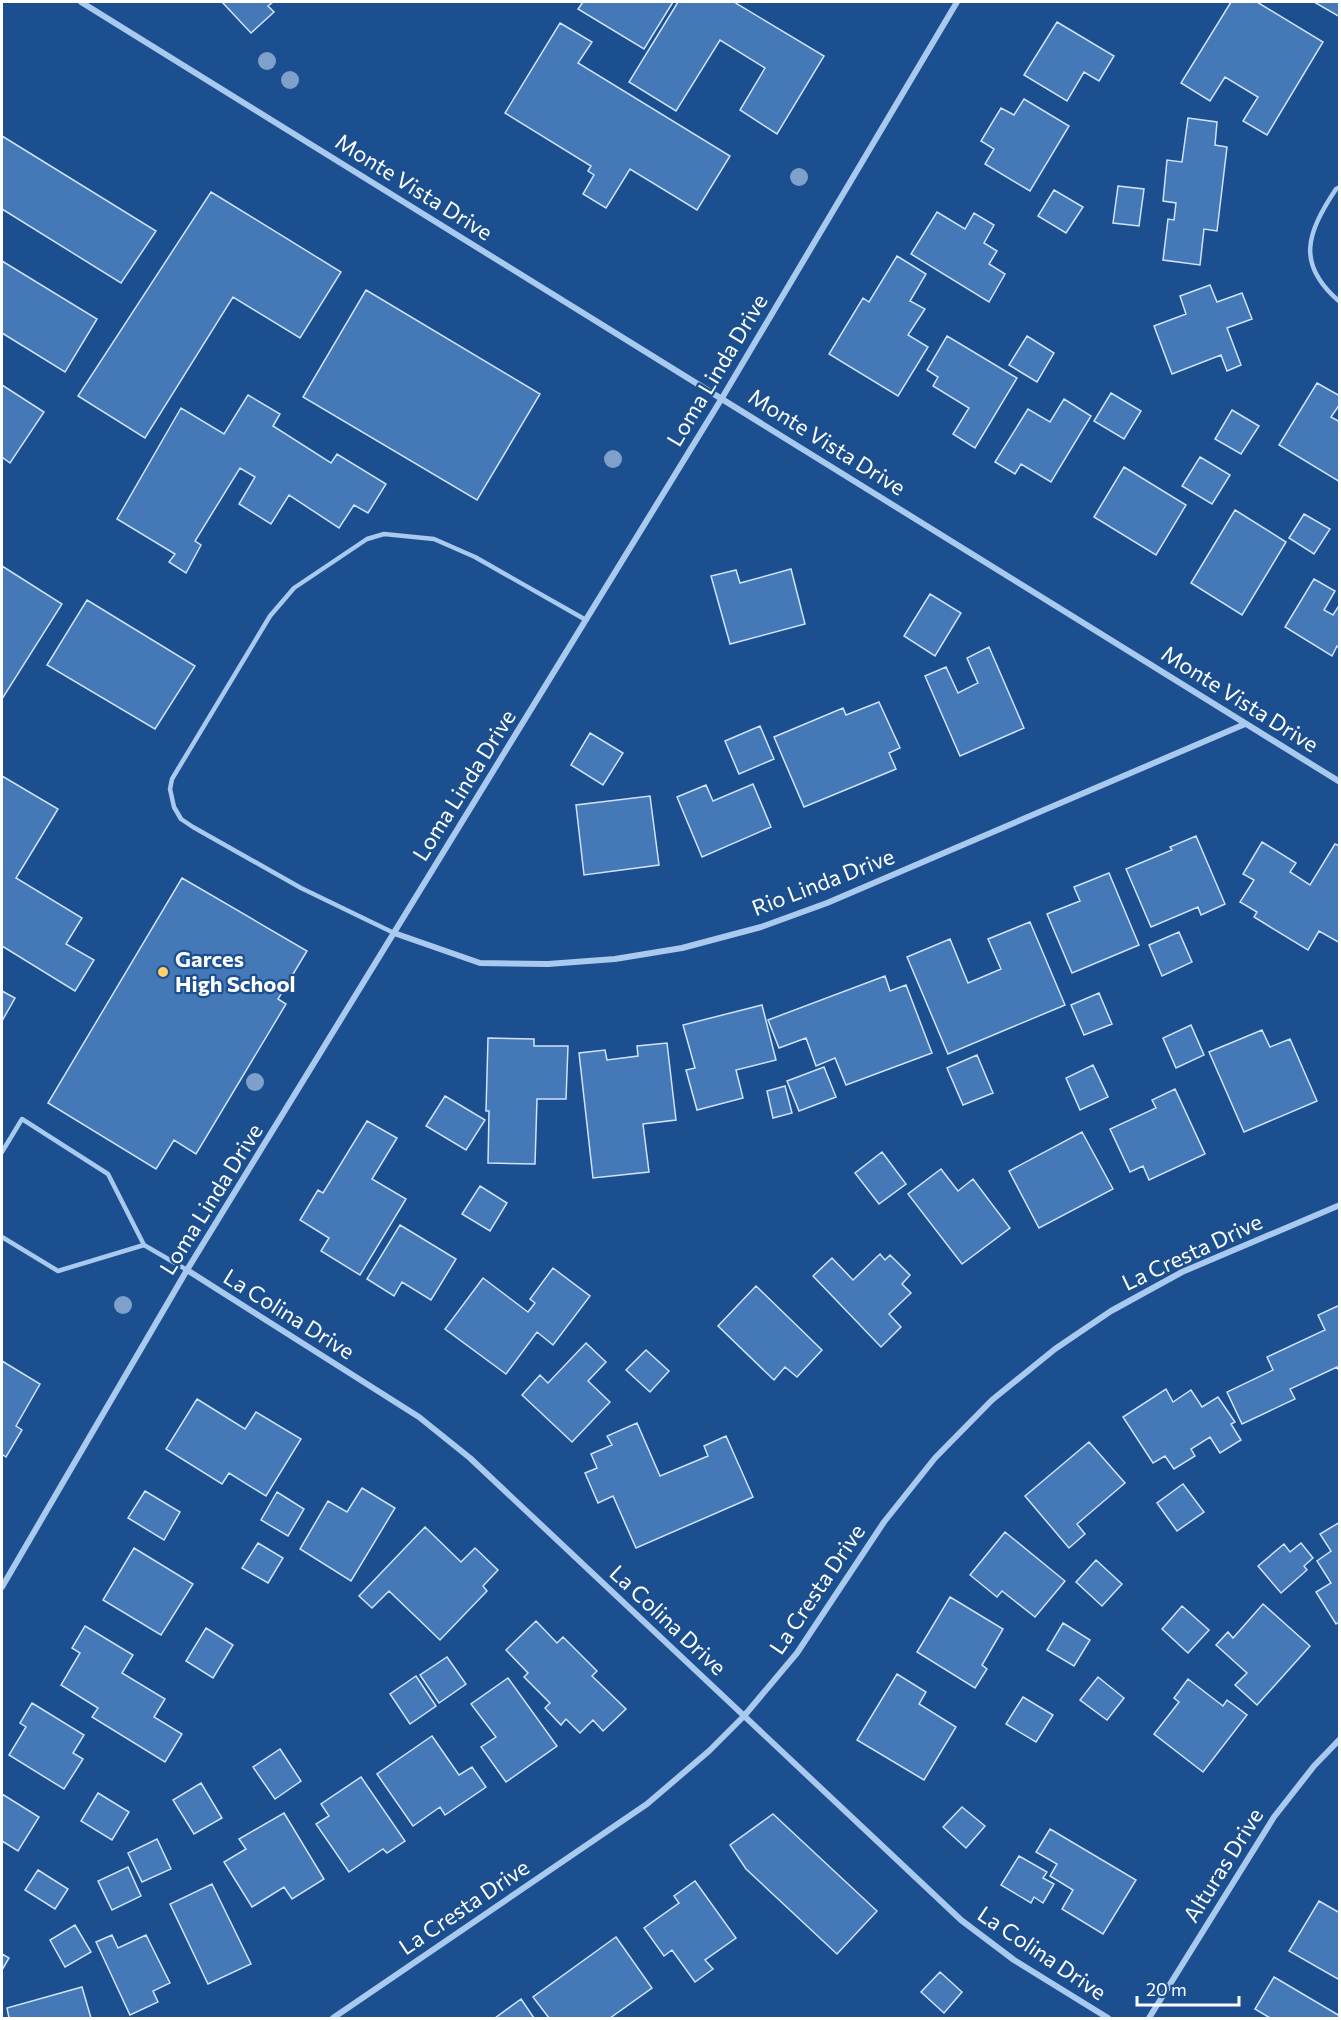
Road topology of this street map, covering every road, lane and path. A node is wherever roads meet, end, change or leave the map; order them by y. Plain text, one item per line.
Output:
1 (81, 2) edge
2 (957, 2) edge
3 (1340, 186) edge
4 (1340, 302) edge
5 (722, 398) junction
6 (586, 620) junction
7 (1245, 724) junction
8 (1340, 782) edge
9 (394, 933) junction
10 (2, 1152) edge
11 (1340, 1205) edge
12 (2, 1237) edge
13 (144, 1245) junction
14 (187, 1270) junction
15 (2, 1587) edge
16 (744, 1716) junction
17 (1340, 1739) edge
18 (333, 2019) edge
19 (1108, 2019) edge
20 (1149, 2019) edge

1 - 5 street, Monte Vista Drive
2 - 5 street, Loma Linda Drive
3 - 4 lane
5 - 6 street, Loma Linda Drive
5 - 7 street, Monte Vista Drive
6 - 9 street, Loma Linda Drive
6 - 9 lane
7 - 8 street, Monte Vista Drive
7 - 9 street, Rio Linda Drive
9 - 14 street, Loma Linda Drive
10 - 13 lane
11 - 16 street, La Cresta Drive
12 - 13 lane
13 - 14 lane
14 - 15 street, Loma Linda Drive
14 - 16 street, La Colina Drive
16 - 18 street, La Cresta Drive
16 - 19 street, La Colina Drive
17 - 20 street, Alturas Drive

